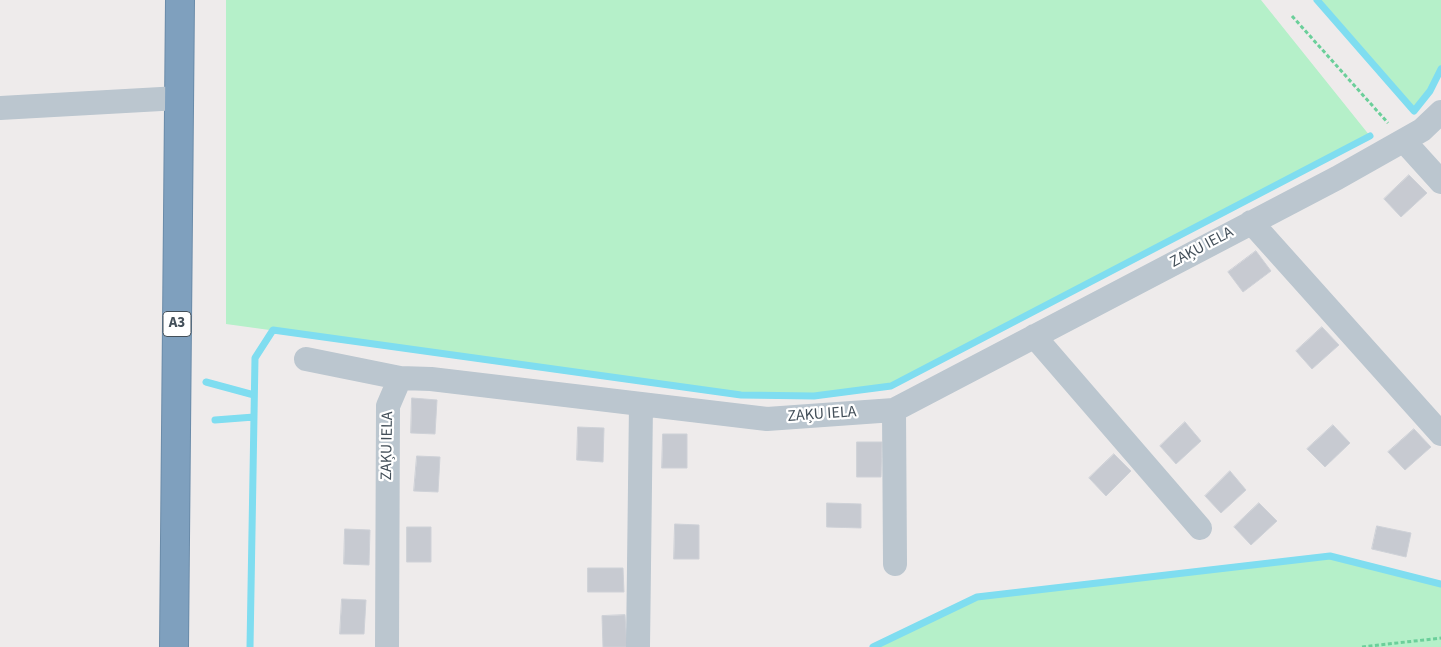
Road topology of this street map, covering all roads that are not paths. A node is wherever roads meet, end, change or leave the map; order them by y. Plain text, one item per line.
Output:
1 (180, 0) edge
2 (179, 98) junction
3 (0, 108) edge
4 (1441, 112) edge
5 (1404, 140) junction
6 (1441, 182) edge
7 (1251, 222) junction
8 (1034, 336) junction
9 (306, 359) dead end
10 (400, 378) junction
11 (641, 404) junction
12 (894, 410) junction
13 (1441, 434) edge
14 (1200, 528) dead end
15 (895, 564) dead end
16 (174, 647) edge
17 (386, 647) edge
18 (638, 647) edge

1 - 2 highway, A3
2 - 3 street
2 - 16 highway, A3
4 - 5 street, ZAĶU IELA
5 - 6 street
5 - 7 street, ZAĶU IELA
7 - 8 street, ZAĶU IELA
7 - 13 street
8 - 12 street, ZAĶU IELA
8 - 14 street
9 - 10 street
10 - 11 street, ZAĶU IELA
10 - 17 street, ZAĶU IELA
11 - 12 street, ZAĶU IELA
11 - 18 street
12 - 15 street

